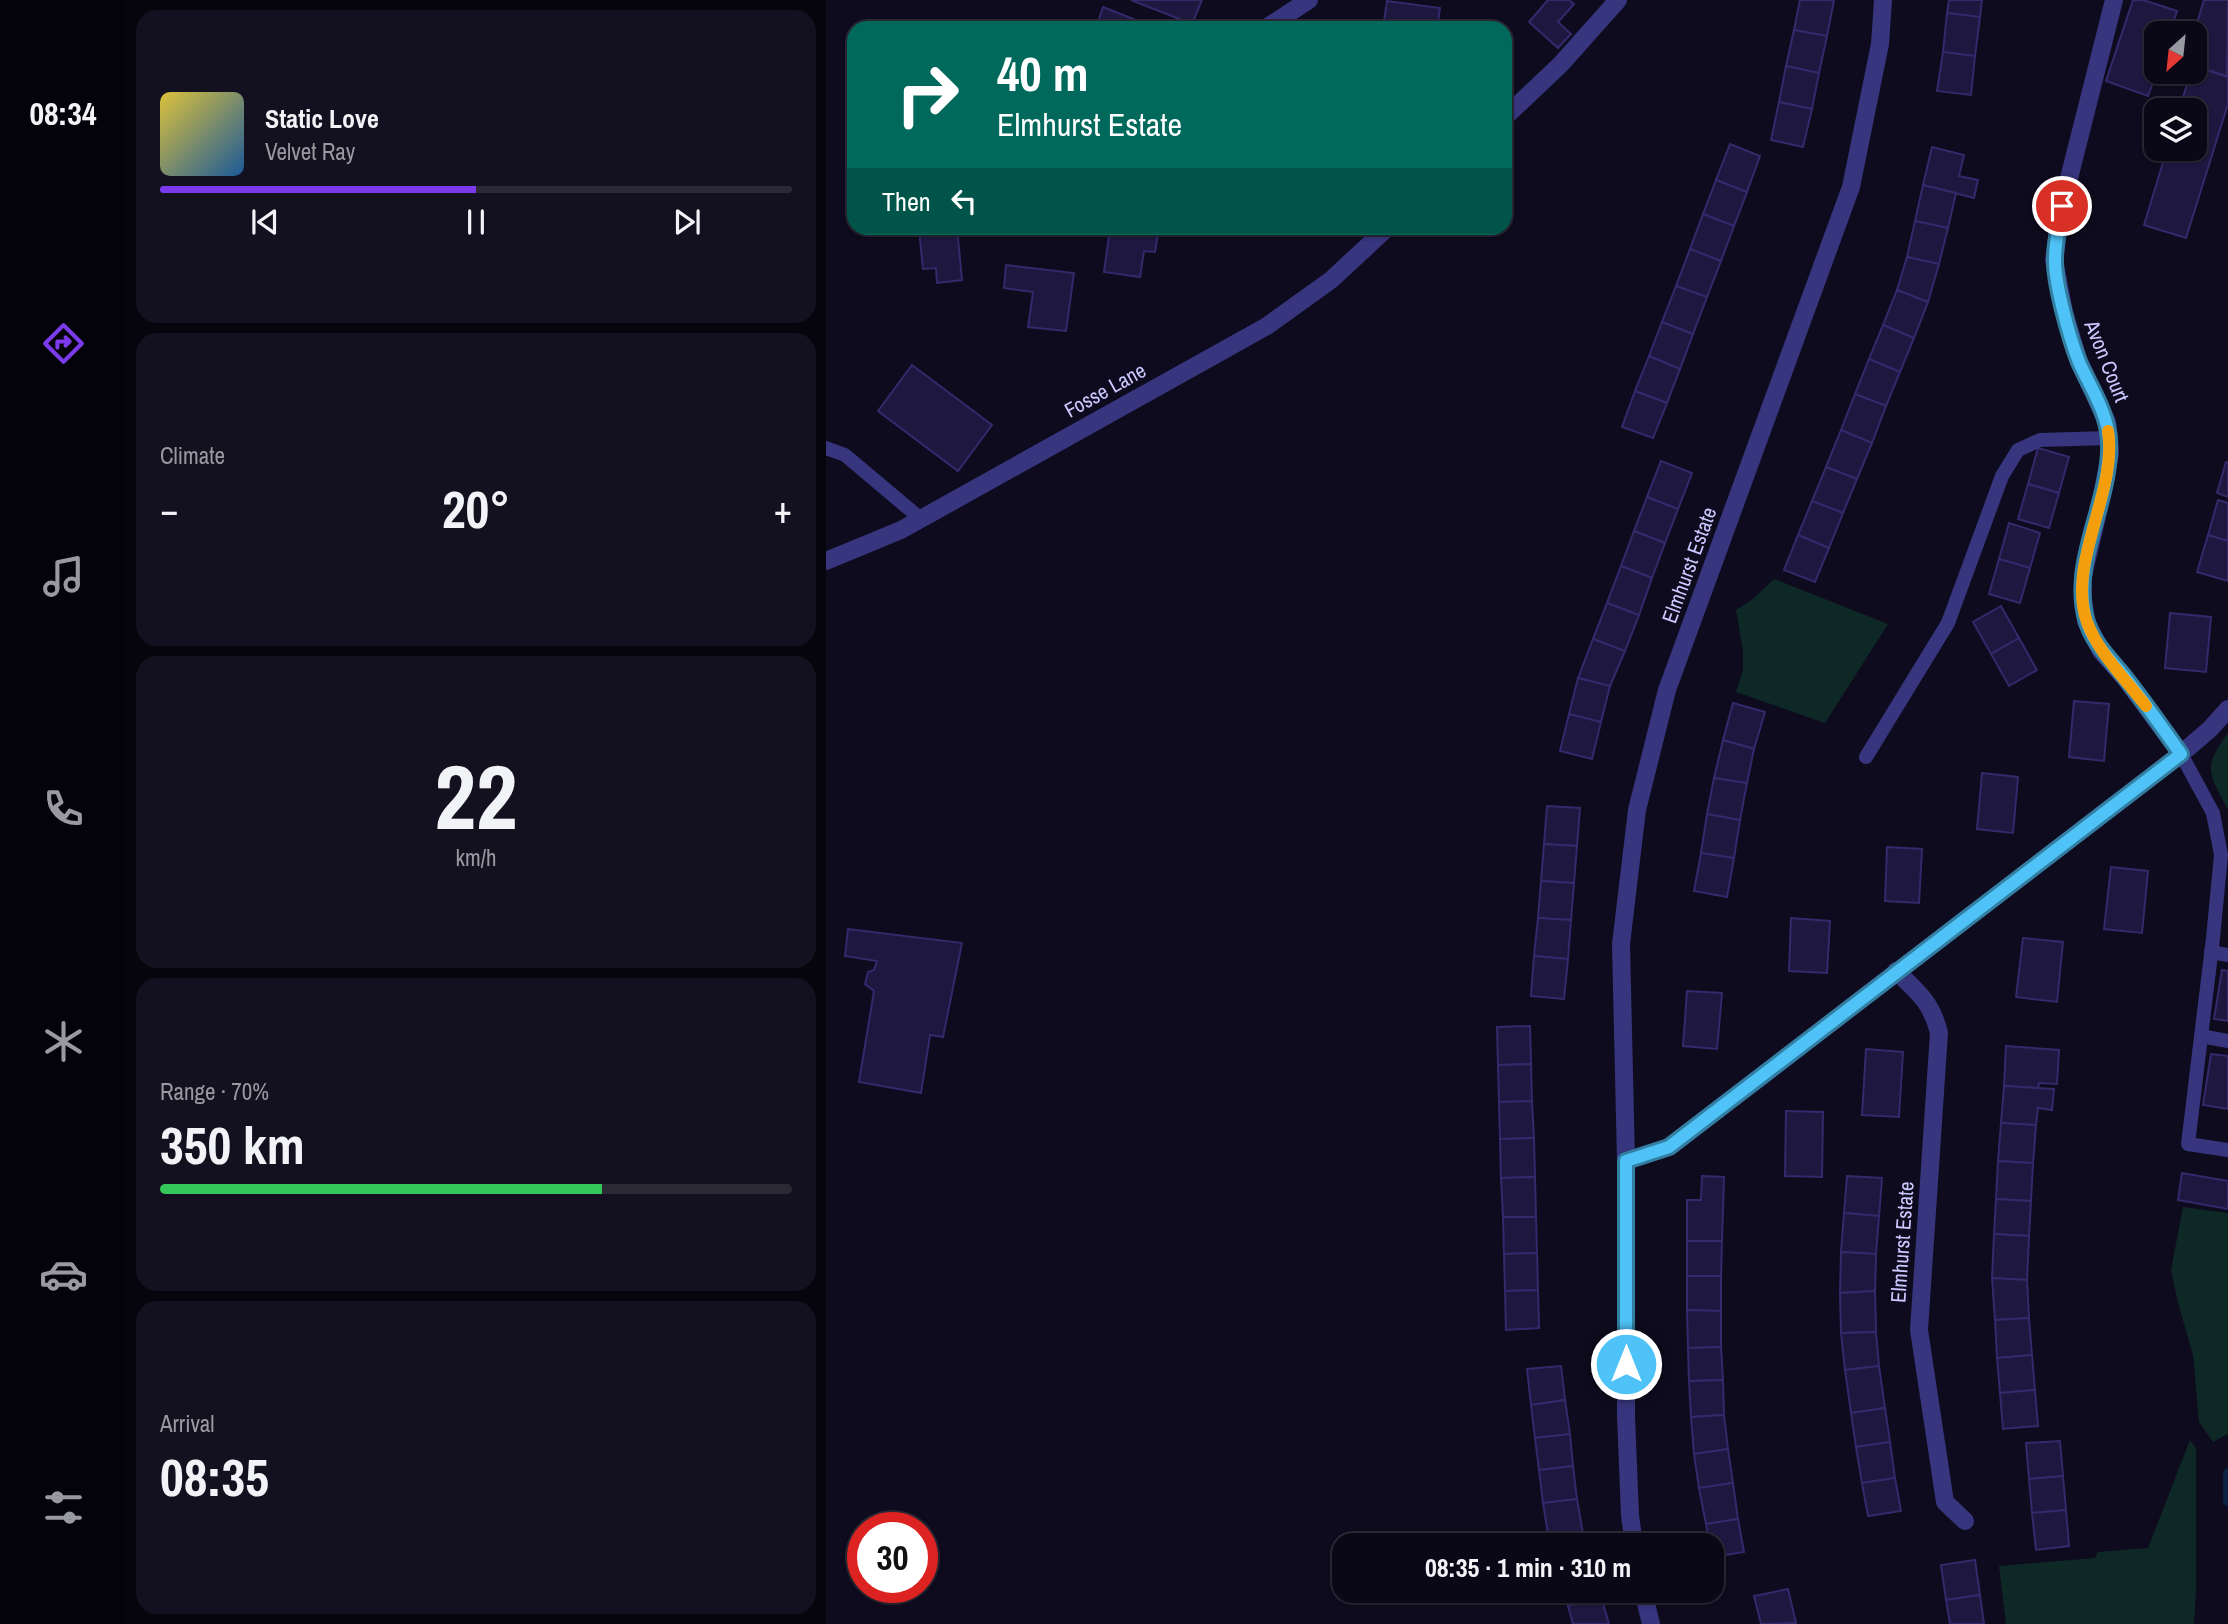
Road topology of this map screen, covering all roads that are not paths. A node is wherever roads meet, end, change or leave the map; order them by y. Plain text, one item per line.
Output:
1 (1309, 0) edge
2 (1618, 0) edge
3 (1883, 0) edge
4 (2114, 0) edge
5 (1277, 21) edge
6 (1512, 110) edge
7 (1380, 235) edge
8 (2109, 438) junction
9 (826, 447) edge
10 (921, 519) junction
11 (826, 561) edge
12 (2228, 709) edge
13 (2181, 754) junction
14 (1866, 757) dead end
15 (2211, 952) junction
16 (2228, 955) edge
17 (1896, 971) junction
18 (2201, 1036) junction
19 (2228, 1041) edge
20 (2228, 1150) edge
21 (1626, 1161) junction
22 (1965, 1521) dead end
23 (1632, 1533) edge
24 (1646, 1603) edge
25 (1651, 1624) edge

1 - 5 street
2 - 6 street
3 - 21 street, Elmhurst Estate
4 - 8 street, Avon Court
7 - 10 street, Fosse Lane
8 - 13 street, Avon Court
8 - 14 lane
9 - 10 lane
10 - 11 street, Fosse Lane
12 - 13 street
13 - 15 lane
13 - 17 street
15 - 16 lane
15 - 18 lane
17 - 21 street
17 - 22 street, Elmhurst Estate
18 - 19 lane
18 - 20 lane
21 - 23 street, Elmhurst Estate
24 - 25 street

